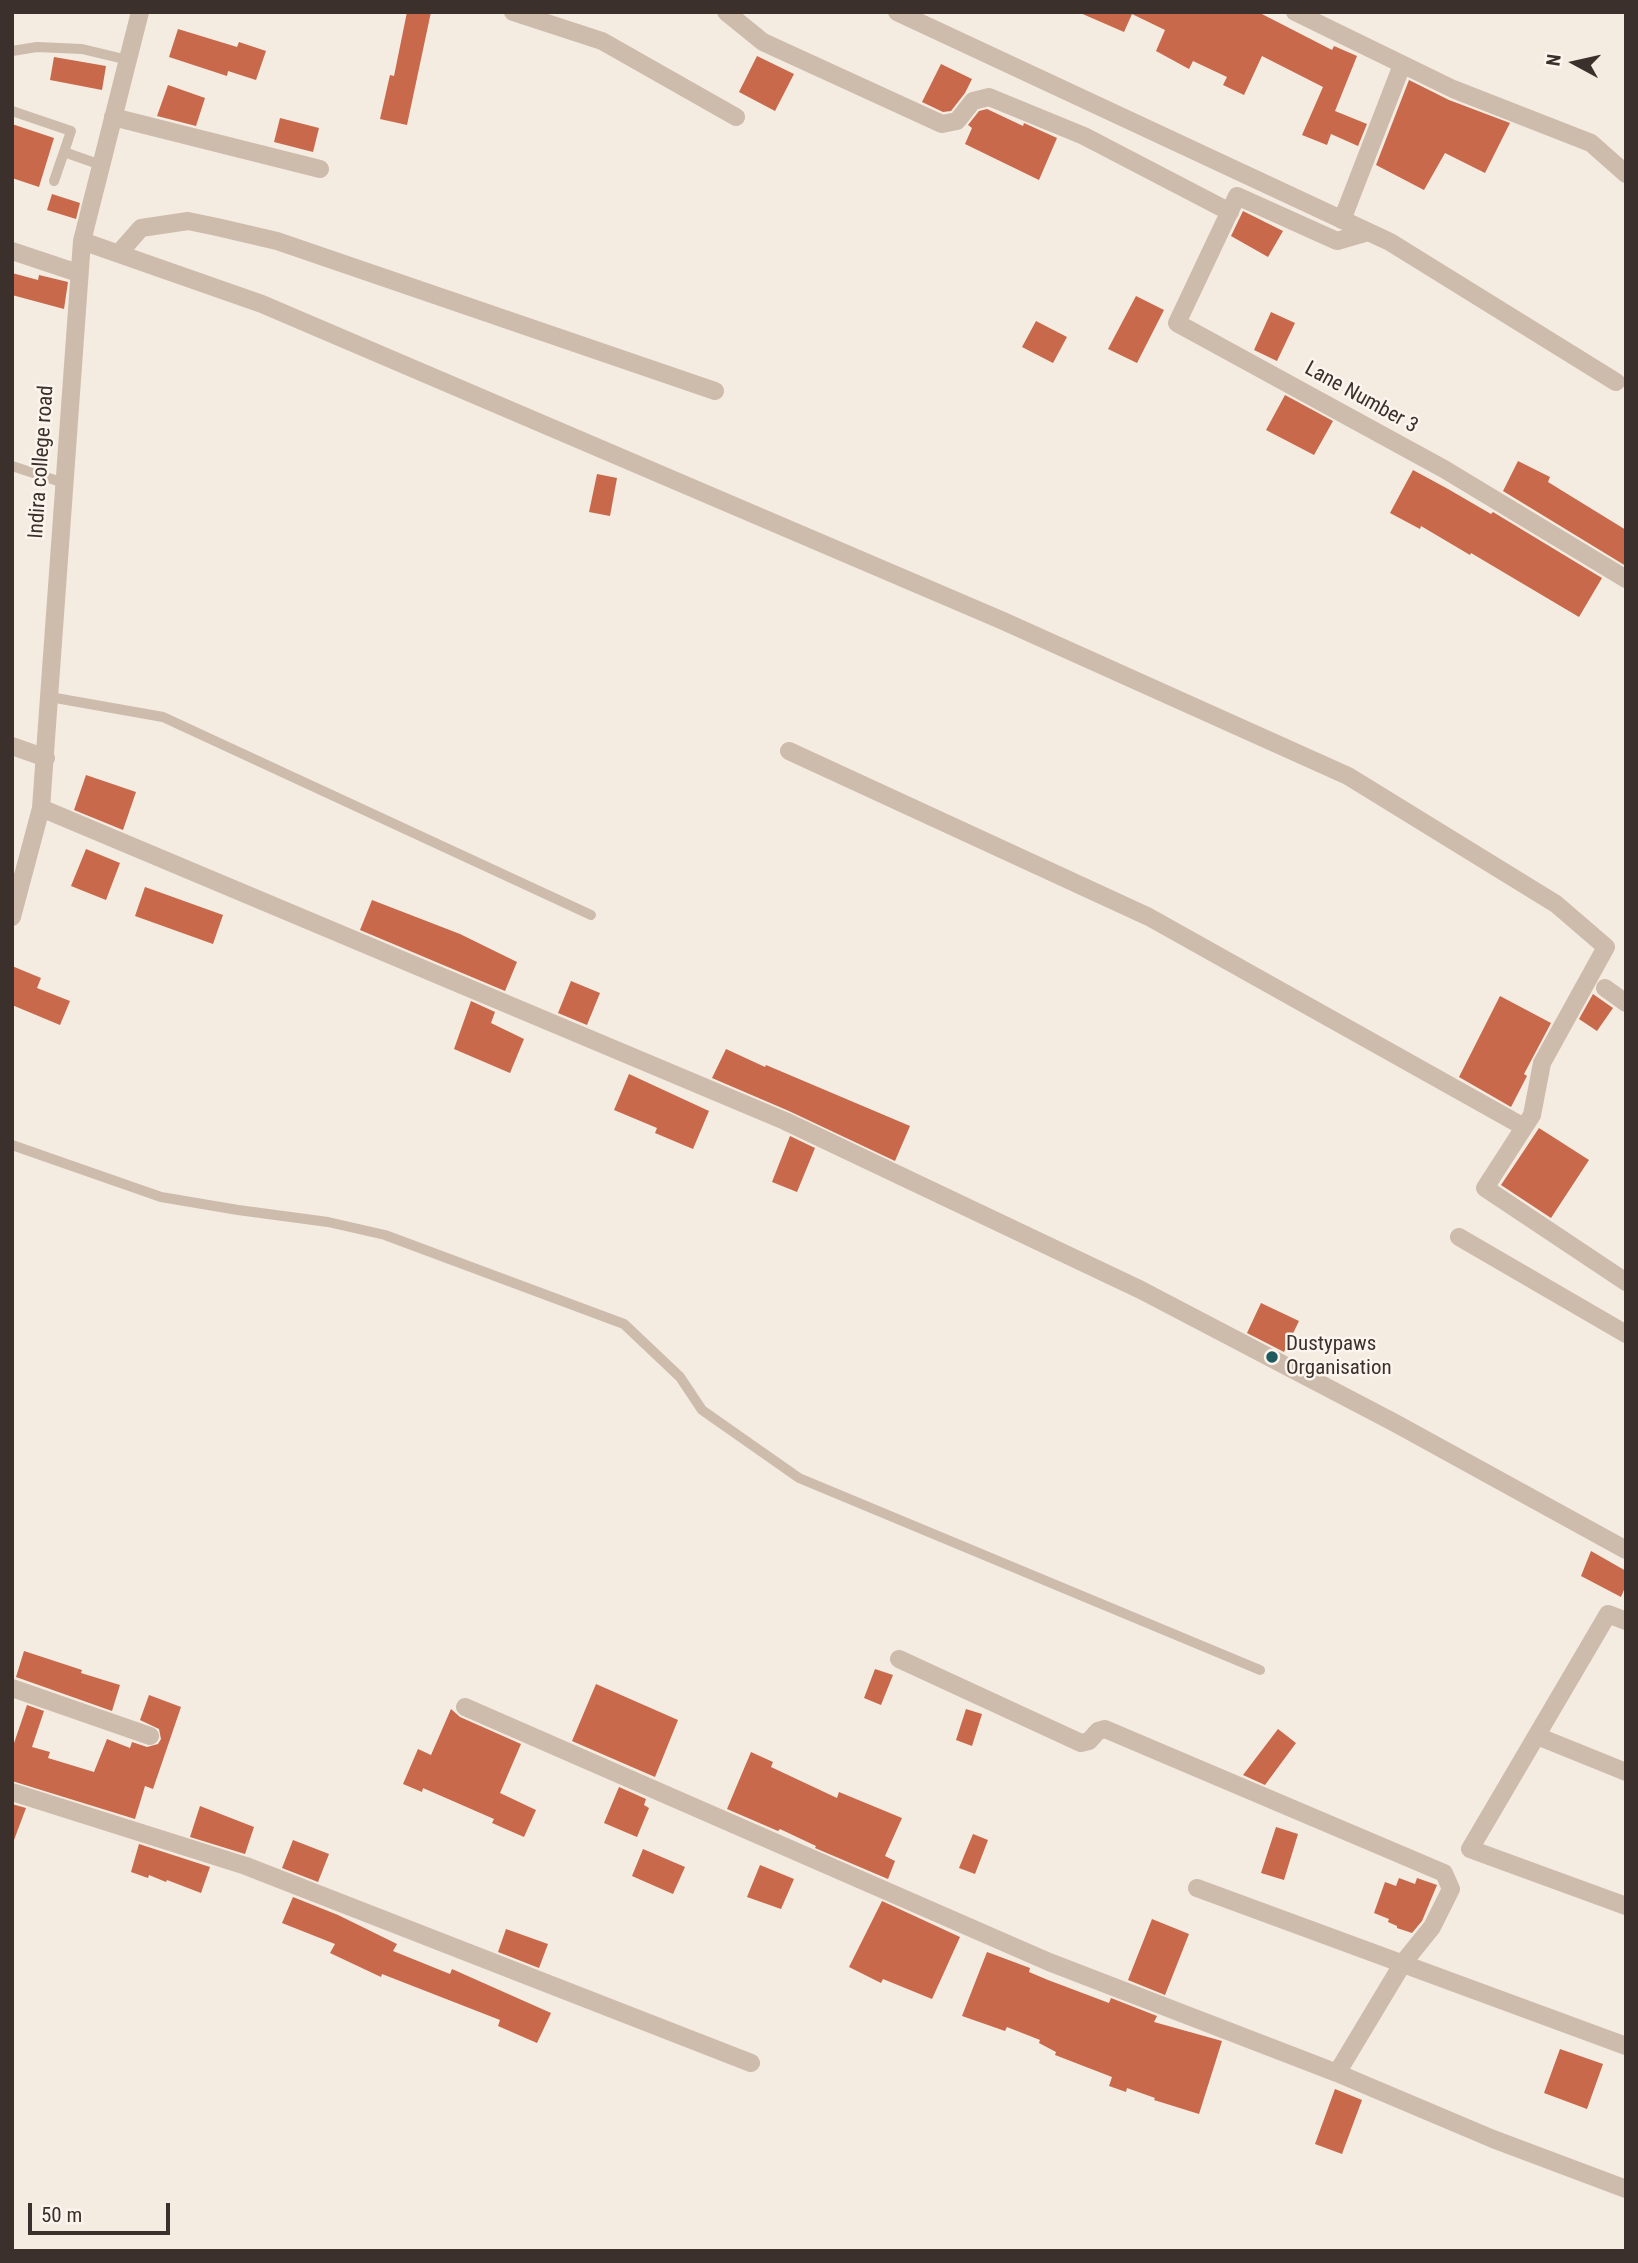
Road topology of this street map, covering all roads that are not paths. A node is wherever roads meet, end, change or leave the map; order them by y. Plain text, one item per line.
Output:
1 (513, 12) edge
2 (726, 12) edge
3 (897, 12) edge
4 (1295, 12) edge
5 (139, 13) edge
6 (12, 51) edge
7 (128, 60) junction
8 (1402, 65) junction
9 (12, 111) edge
10 (113, 117) junction
11 (736, 117) dead end
12 (64, 152) junction
13 (101, 165) junction
14 (320, 169) dead end
15 (1626, 174) edge
16 (54, 181) dead end
17 (1230, 212) junction
18 (1342, 220) junction
19 (1368, 232) junction
20 (82, 242) junction
21 (12, 251) edge
22 (119, 253) junction
23 (78, 273) junction
24 (1616, 382) dead end
25 (715, 391) dead end
26 (12, 466) edge
27 (64, 482) junction
28 (1626, 579) edge
29 (50, 697) junction
30 (12, 746) edge
31 (789, 751) dead end
32 (46, 758) junction
33 (41, 808) junction
34 (591, 915) dead end
35 (12, 917) edge
36 (1605, 988) dead end
37 (1626, 1003) edge
38 (1524, 1127) junction
39 (12, 1145) edge
40 (1459, 1237) dead end
41 (1626, 1282) edge
42 (1626, 1334) edge
43 (1626, 1550) edge
44 (1626, 1621) edge
45 (900, 1659) dead end
46 (1260, 1670) dead end
47 (12, 1688) edge
48 (465, 1707) dead end
49 (150, 1736) dead end
50 (1537, 1736) junction
51 (1626, 1772) edge
52 (12, 1792) edge
53 (1197, 1888) dead end
54 (1626, 1906) edge
55 (1403, 1963) junction
56 (1626, 2046) edge
57 (751, 2063) dead end
58 (1337, 2073) junction
59 (1626, 2189) edge

1 - 11 street
2 - 17 street
3 - 18 street
4 - 8 street
5 - 7 street, Indira college road
6 - 7 lane
7 - 10 street, Indira college road
8 - 15 street
8 - 18 street
9 - 12 lane
10 - 13 street, Indira college road
10 - 14 street
12 - 13 lane
12 - 16 lane
13 - 20 street, Indira college road
17 - 19 street
17 - 28 street, Lane Number 3
18 - 19 street
19 - 24 street
20 - 22 street
20 - 23 street, Indira college road
21 - 23 street
22 - 25 street
22 - 38 street
23 - 27 street, Indira college road
26 - 27 lane
27 - 29 street, Indira college road
29 - 32 street, Indira college road
29 - 34 lane
30 - 32 street
31 - 38 street
32 - 33 street, Indira college road
33 - 35 street, Indira college road
33 - 43 street
36 - 37 street
38 - 41 street
39 - 46 lane
40 - 42 street
44 - 50 street
45 - 55 street
47 - 49 street
48 - 58 street
50 - 51 street
50 - 54 street
52 - 57 street
53 - 55 street
55 - 56 street
55 - 58 street
58 - 59 street

